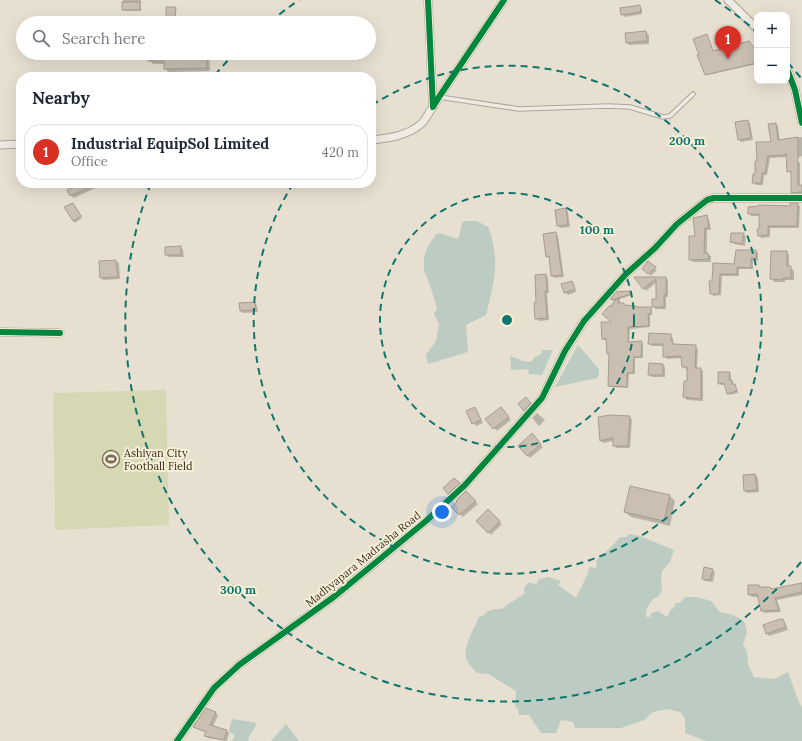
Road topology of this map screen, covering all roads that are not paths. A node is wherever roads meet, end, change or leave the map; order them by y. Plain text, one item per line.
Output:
1 (428, 0) edge
2 (504, 0) edge
3 (728, 0) edge
4 (754, 26) edge
5 (790, 77) edge
6 (693, 94) dead end
7 (439, 97) junction
8 (433, 108) junction
9 (802, 123) edge
10 (376, 139) edge
11 (16, 144) edge
12 (0, 145) edge
13 (802, 198) edge
14 (0, 332) edge
15 (60, 333) dead end
16 (177, 741) edge

1 - 8 street
2 - 7 street
3 - 4 street
5 - 9 street
6 - 7 lane
7 - 8 street
8 - 10 street
11 - 12 street
13 - 16 street, Madhyapara Madrasha Road
14 - 15 street

